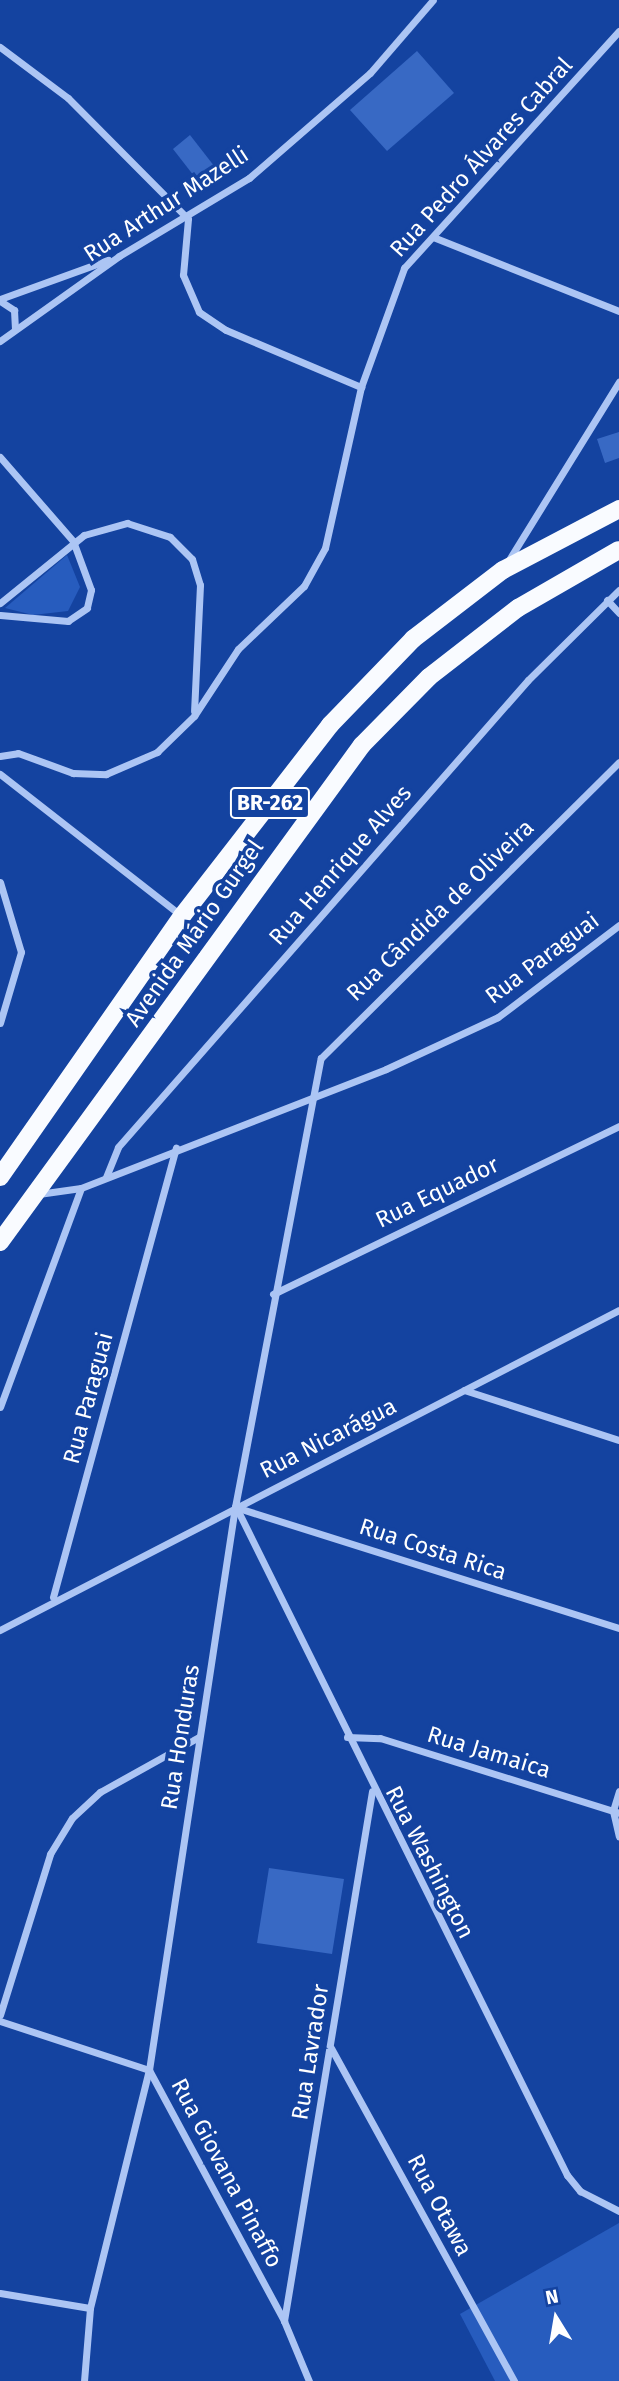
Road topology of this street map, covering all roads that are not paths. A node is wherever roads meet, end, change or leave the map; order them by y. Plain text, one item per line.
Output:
1 (433, 0) edge
2 (619, 31) edge
3 (0, 47) edge
4 (188, 219) junction
5 (433, 237) junction
6 (119, 256) junction
7 (0, 300) edge
8 (619, 311) edge
9 (15, 328) junction
10 (0, 341) edge
11 (619, 382) edge
12 (361, 387) junction
13 (0, 457) edge
14 (619, 509) edge
15 (73, 541) junction
16 (619, 550) edge
17 (503, 570) junction
18 (619, 590) edge
19 (607, 600) junction
20 (0, 603) edge
21 (619, 613) edge
22 (0, 615) edge
23 (194, 716) junction
24 (0, 756) edge
25 (619, 762) edge
26 (0, 774) edge
27 (0, 882) edge
28 (182, 916) junction
29 (619, 925) edge
30 (0, 1023) edge
31 (311, 1098) junction
32 (619, 1126) edge
33 (176, 1148) junction
34 (0, 1177) edge
35 (106, 1177) junction
36 (81, 1188) junction
37 (37, 1194) junction
38 (0, 1242) edge
39 (273, 1294) junction
40 (619, 1310) edge
41 (464, 1390) junction
42 (0, 1407) edge
43 (619, 1440) edge
44 (235, 1507) junction
45 (53, 1597) junction
46 (619, 1628) edge
47 (0, 1629) edge
48 (347, 1737) junction
49 (200, 1738) junction
50 (372, 1790) junction
51 (619, 1791) edge
52 (616, 1812) edge
53 (619, 1836) edge
54 (0, 2015) edge
55 (0, 2021) edge
56 (331, 2047) junction
57 (149, 2070) junction
58 (619, 2211) edge
59 (0, 2293) edge
60 (90, 2308) junction
61 (284, 2321) junction
62 (86, 2368) junction
63 (84, 2381) edge
64 (92, 2381) edge
65 (309, 2381) edge
66 (514, 2381) edge

1 - 4 street, Rua Arthur Mazelli
2 - 5 street, Rua Pedro Álvares Cabral
3 - 4 street
4 - 6 street, Rua Arthur Mazelli
4 - 12 street
5 - 8 street
5 - 12 street, Rua Pedro Álvares Cabral
6 - 7 street
6 - 9 street, Rua Arthur Mazelli
7 - 9 street
9 - 10 street, Rua Arthur Mazelli
11 - 17 street
12 - 23 street, Rua Pedro Álvares Cabral
13 - 15 street
14 - 17 main road, Avenida Mário Gurgel / BR-262
15 - 20 street
15 - 22 street
15 - 23 street
16 - 37 main road, Avenida Mário Gurgel / BR-262
17 - 28 main road, Avenida Mário Gurgel / BR-262
18 - 19 street, Rua Henrique Alves
19 - 21 street
19 - 35 street, Rua Henrique Alves
23 - 24 street, Rua Pedro Álvares Cabral
25 - 31 street, Rua Cândida de Oliveira
26 - 28 street
27 - 30 street
28 - 34 main road, Avenida Mário Gurgel / BR-262
29 - 31 street, Rua Paraguai
31 - 33 street, Rua Paraguai
31 - 39 street, Rua Honduras
32 - 39 street, Rua Equador
33 - 35 street, Rua Paraguai
33 - 45 street, Rua Paraguai
35 - 36 street, Rua Paraguai
36 - 37 street, Rua Paraguai
36 - 42 street
37 - 38 main road, Avenida Mário Gurgel / BR-262
39 - 44 street, Rua Honduras
40 - 41 street, Rua Nicarágua
41 - 43 street
41 - 44 street, Rua Nicarágua
44 - 45 street, Rua Nicarágua
44 - 46 street, Rua Costa Rica
44 - 48 street, Rua Washington
44 - 49 street, Rua Honduras
45 - 47 street
48 - 50 street, Rua Washington
48 - 52 street, Rua Jamaica
49 - 54 street
49 - 57 street, Rua Honduras
50 - 56 street, Rua Lavrador
50 - 58 street, Rua Washington
51 - 52 street
52 - 53 street
55 - 57 street, Rua Giovana Pinaffo
56 - 61 street, Rua Lavrador
56 - 66 street, Rua Otawa
57 - 60 street, Rua Honduras
57 - 61 street, Rua Giovana Pinaffo
59 - 60 street
60 - 62 street, Rua Honduras
61 - 65 street, Rua Giovana Pinaffo
62 - 63 street, Rua Honduras
62 - 64 street

